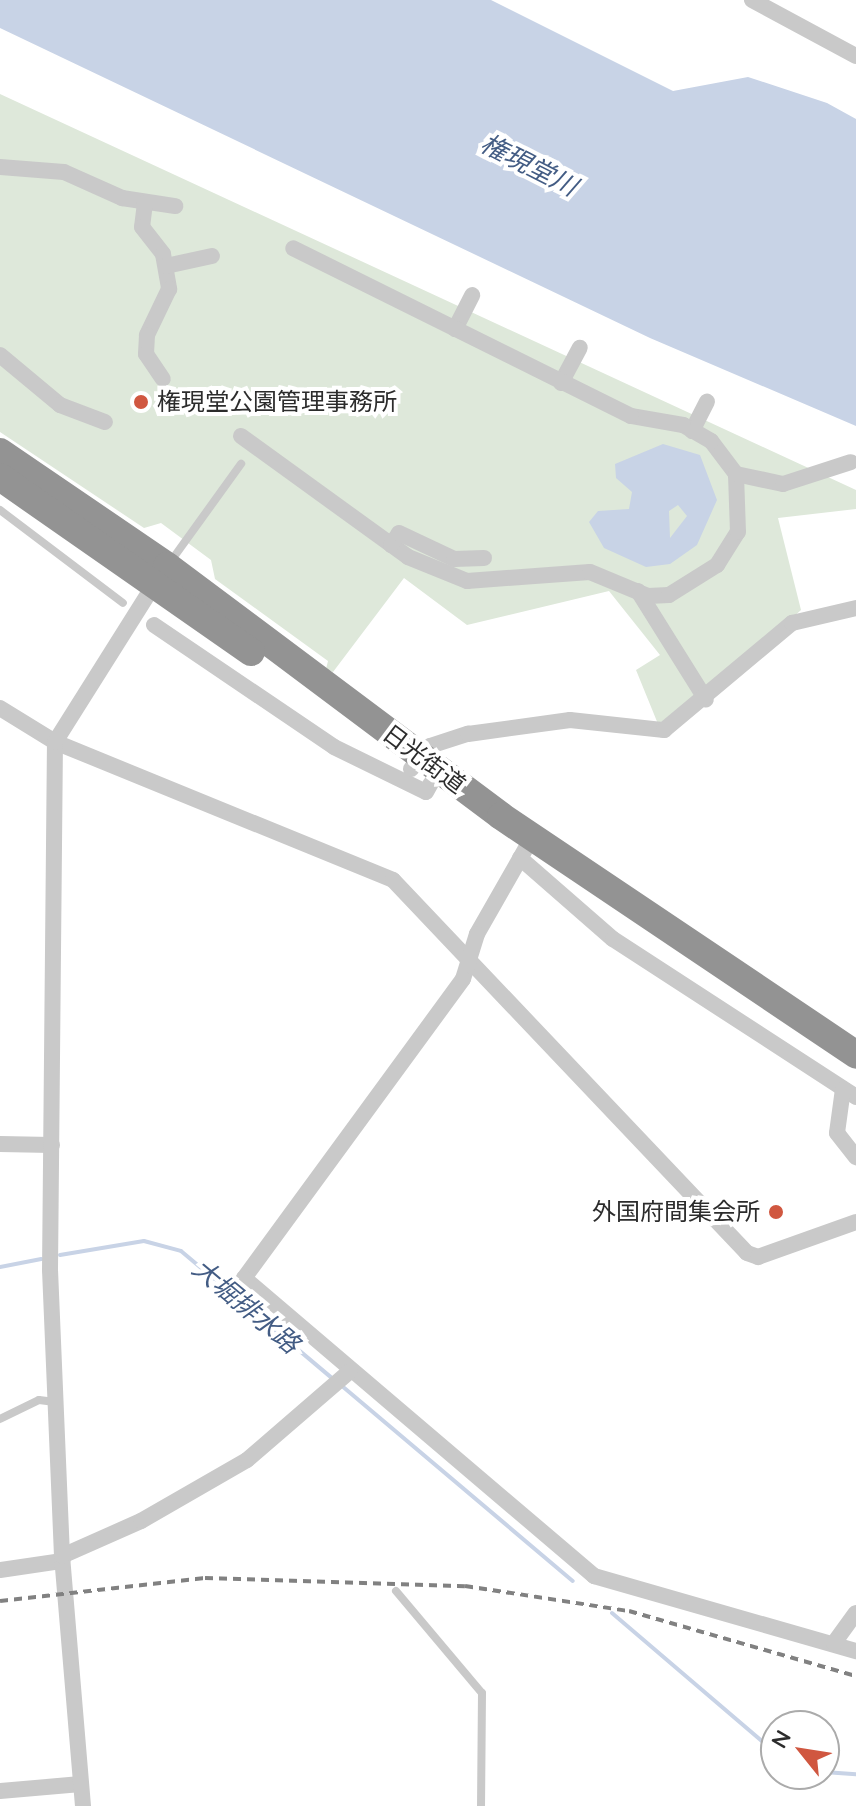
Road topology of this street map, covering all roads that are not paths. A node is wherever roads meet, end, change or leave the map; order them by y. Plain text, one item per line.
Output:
1 (752, 0) edge
2 (856, 56) edge
3 (0, 167) edge
4 (145, 203) junction
5 (175, 206) dead end
6 (293, 248) dead end
7 (212, 256) dead end
8 (166, 266) junction
9 (472, 295) dead end
10 (455, 329) junction
11 (580, 348) dead end
12 (0, 355) edge
13 (163, 379) dead end
14 (561, 383) junction
15 (707, 402) dead end
16 (105, 422) dead end
17 (692, 431) junction
18 (241, 436) dead end
19 (0, 452) edge
20 (851, 462) dead end
21 (241, 464) dead end
22 (736, 474) junction
23 (0, 477) edge
24 (0, 510) edge
25 (391, 545) junction
26 (484, 558) dead end
27 (161, 574) junction
28 (638, 591) junction
29 (123, 603) dead end
30 (856, 608) edge
31 (154, 625) dead end
32 (706, 700) junction
33 (0, 708) edge
34 (55, 742) junction
35 (421, 769) junction
36 (523, 853) junction
37 (470, 965) junction
38 (856, 1055) edge
39 (852, 1086) edge
40 (0, 1144) edge
41 (52, 1145) junction
42 (856, 1157) edge
43 (856, 1222) edge
44 (350, 1371) junction
45 (56, 1402) junction
46 (0, 1419) edge
47 (62, 1558) junction
48 (1, 1569) edge
49 (396, 1591) dead end
50 (856, 1613) edge
51 (834, 1643) junction
52 (856, 1651) edge
53 (81, 1784) junction
54 (0, 1791) edge
55 (83, 1806) edge
56 (481, 1806) edge

1 - 2 street
3 - 4 street
4 - 5 street
4 - 8 street
6 - 10 street
7 - 8 street
8 - 13 street
9 - 10 street
10 - 14 street
11 - 14 street
12 - 16 street
14 - 17 street
15 - 17 street
17 - 22 street
18 - 25 street
19 - 27 highway, 日光街道
20 - 22 street
21 - 27 lane
22 - 28 street
23 - 27 highway, 日光街道
24 - 29 lane
25 - 26 street
25 - 28 street
27 - 34 street
27 - 35 highway, 日光街道
28 - 32 street
30 - 32 street
31 - 35 street
32 - 35 street
33 - 34 street
34 - 37 street
34 - 41 street
35 - 36 highway, 日光街道
35 - 38 highway, 日光街道
36 - 37 street
36 - 39 highway, 日光街道
37 - 43 street
37 - 44 street
39 - 42 street
40 - 41 street
41 - 45 street
44 - 47 street
44 - 51 street
45 - 46 lane
45 - 47 street
47 - 48 street
47 - 53 street
49 - 56 lane
50 - 51 street
51 - 52 street
53 - 54 street
53 - 55 street

